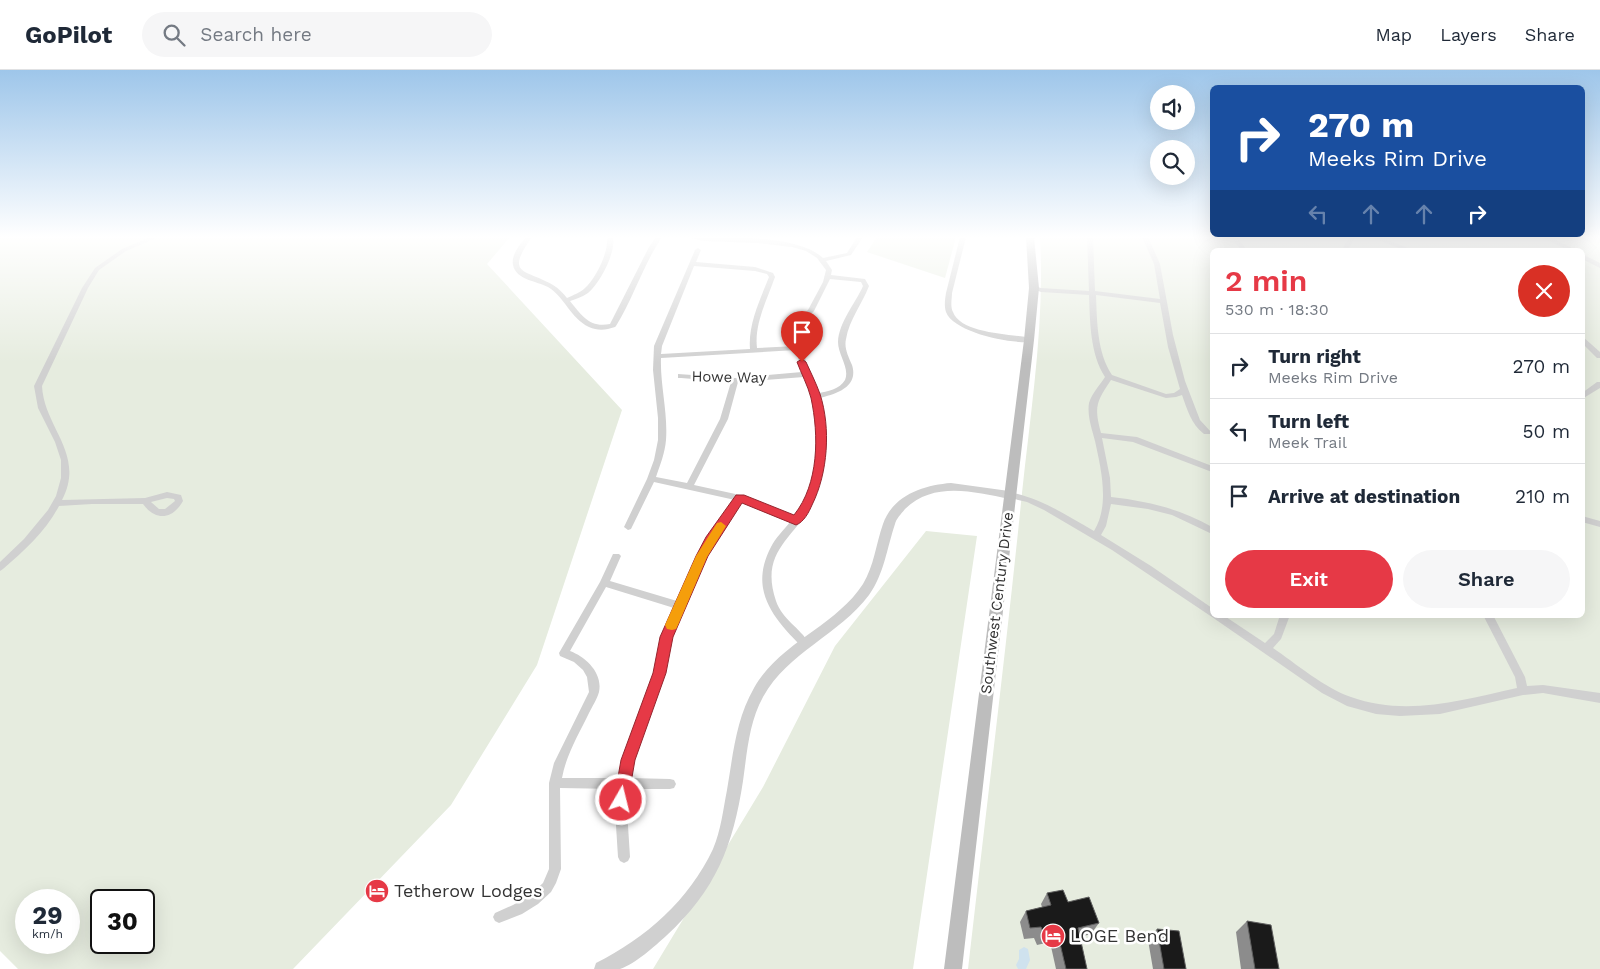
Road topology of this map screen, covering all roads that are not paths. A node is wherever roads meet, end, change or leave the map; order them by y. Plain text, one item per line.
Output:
1 (91, 279) edge
2 (536, 279) edge
3 (595, 279) edge
4 (637, 279) edge
5 (686, 279) edge
6 (771, 279) edge
7 (827, 279) edge
8 (857, 279) edge
9 (954, 279) edge
10 (1033, 279) edge
11 (1092, 279) edge
12 (1160, 279) edge
13 (1034, 288) junction
14 (1093, 293) junction
15 (566, 301) junction
16 (1163, 301) junction
17 (1029, 340) junction
18 (1585, 341) edge
19 (799, 348) junction
20 (754, 350) junction
21 (657, 356) junction
22 (1600, 356) edge
23 (656, 370) joint
24 (807, 374) junction
25 (681, 376) dead end
26 (1109, 377) junction
27 (735, 380) junction
28 (1600, 384) edge
29 (1183, 390) junction
30 (1585, 395) edge
31 (815, 396) junction
32 (1207, 432) dead end
33 (1097, 435) junction
34 (1210, 468) edge
35 (651, 479) junction
36 (690, 486) junction
37 (1009, 495) junction
38 (740, 498) junction
39 (1108, 500) junction
40 (145, 501) dead end
41 (57, 503) junction
42 (1585, 519) edge
43 (796, 521) junction
44 (1600, 524) edge
45 (628, 527) dead end
46 (1210, 530) edge
47 (1096, 536) junction
48 (616, 556) dead end
49 (0, 567) edge
50 (604, 584) junction
51 (680, 606) junction
52 (1210, 612) edge
53 (1220, 618) edge
54 (1284, 618) edge
55 (1490, 618) edge
56 (804, 643) junction
57 (1266, 649) junction
58 (1523, 690) junction
59 (1600, 698) edge
60 (555, 783) junction
61 (622, 784) junction
62 (670, 784) dead end
63 (624, 857) dead end
64 (499, 917) dead end
65 (602, 969) edge
66 (954, 969) edge

1 - 41 street
2 - 15 street
3 - 15 street
4 - 15 street
5 - 21 street
6 - 20 street
7 - 19 street
8 - 31 street
9 - 17 street
10 - 13 main road, Southwest Century Drive
11 - 14 street
12 - 16 street
13 - 14 street
13 - 17 main road, Southwest Century Drive
14 - 16 street
14 - 26 street
16 - 29 street
17 - 37 main road, Southwest Century Drive
18 - 22 street
19 - 20 street
19 - 24 street
20 - 21 street
21 - 23 street
23 - 35 street
24 - 27 street, Howe Way
24 - 31 street
25 - 27 street, Howe Way
26 - 29 street
26 - 33 street
27 - 36 street
28 - 30 street
29 - 32 street
31 - 43 street
33 - 34 street
33 - 39 street
35 - 36 street
35 - 45 street
36 - 38 street
37 - 47 street
37 - 56 street
37 - 66 main road, Southwest Century Drive
38 - 43 street
38 - 51 street
39 - 46 street
39 - 47 street
40 - 41 street
41 - 49 street
42 - 44 street
43 - 56 street
47 - 52 street
48 - 50 street
50 - 51 street
50 - 60 street
51 - 61 street
53 - 57 street
54 - 57 street
55 - 58 street
56 - 65 street
57 - 58 street
58 - 59 street
60 - 61 street
60 - 64 street
61 - 62 street
61 - 63 street

